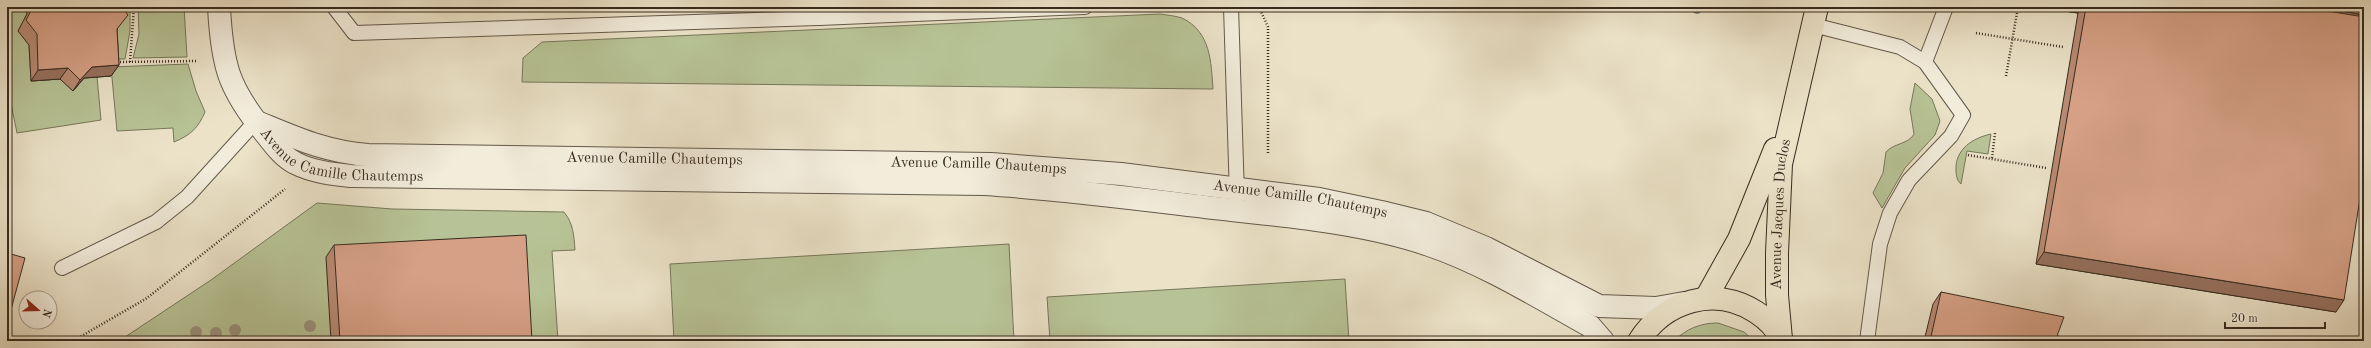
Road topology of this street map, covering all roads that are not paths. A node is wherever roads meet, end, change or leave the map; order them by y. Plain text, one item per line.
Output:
1 (219, 7) edge
2 (334, 7) edge
3 (1085, 7) edge
4 (1231, 7) edge
5 (1946, 7) edge
6 (819, 12) edge
7 (1815, 16) edge
8 (1925, 62) junction
9 (1796, 91) junction
10 (256, 121) junction
11 (1237, 200) junction
12 (62, 268) dead end
13 (1706, 298) junction
14 (1684, 303) junction
15 (1782, 340) edge
16 (1603, 341) edge
17 (1639, 341) edge
18 (1867, 341) edge

1 - 10 street, Avenue Camille Chautemps
2 - 6 lane
3 - 6 lane
4 - 11 lane
5 - 8 lane
7 - 8 lane
7 - 9 main road, Avenue Jacques Duclos
8 - 18 lane
9 - 13 main road, Avenue Jacques Duclos
9 - 15 main road, Avenue Jacques Duclos
10 - 11 street, Avenue Camille Chautemps
10 - 12 lane
11 - 14 street, Avenue Camille Chautemps
11 - 16 street, Avenue Camille Chautemps
13 - 14 main road
13 - 15 main road
14 - 17 main road

